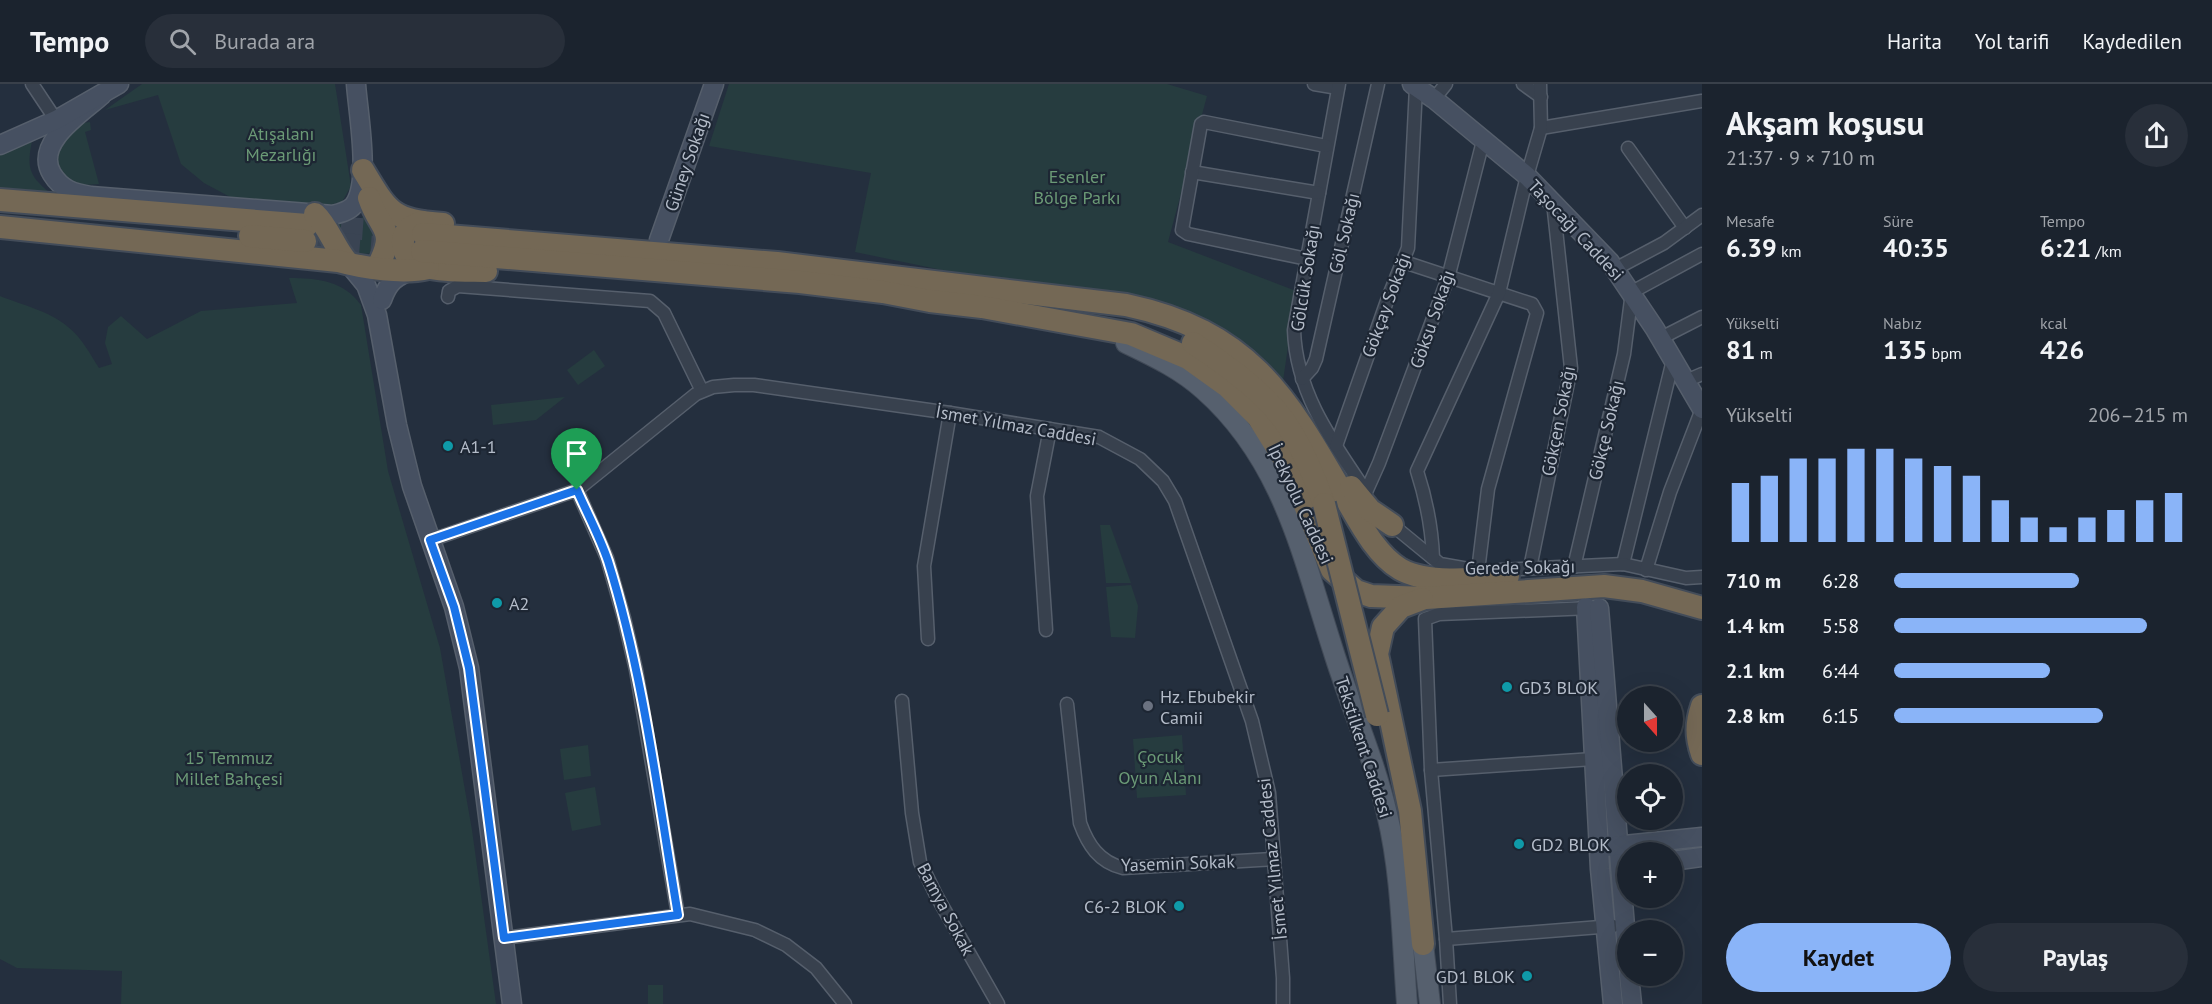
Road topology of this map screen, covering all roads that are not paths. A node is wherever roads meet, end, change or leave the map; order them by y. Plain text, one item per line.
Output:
1 (32, 84) edge
2 (119, 84) edge
3 (356, 84) edge
4 (714, 84) edge
5 (1314, 84) edge
6 (1378, 84) edge
7 (1446, 84) edge
8 (1523, 84) edge
9 (1338, 86) edge
10 (1414, 86) edge
11 (1540, 90) edge
12 (102, 95) junction
13 (1434, 99) junction
14 (1702, 101) edge
15 (56, 120) junction
16 (1541, 128) junction
17 (1483, 141) junction
18 (0, 145) edge
19 (1326, 146) junction
20 (1628, 148) dead end
21 (363, 170) junction
22 (1192, 172) junction
23 (1527, 176) junction
24 (1318, 193) junction
25 (0, 200) edge
26 (1553, 202) junction
27 (1702, 215) edge
28 (0, 216) edge
29 (0, 227) edge
30 (309, 227) junction
31 (1685, 228) junction
32 (659, 240) junction
33 (422, 249) junction
34 (1702, 254) edge
35 (1307, 259) junction
36 (1404, 262) junction
37 (348, 264) junction
38 (377, 268) junction
39 (1615, 269) junction
40 (1448, 278) junction
41 (951, 284) junction
42 (1632, 292) junction
43 (1499, 293) junction
44 (448, 297) dead end
45 (382, 300) junction
46 (1095, 301) junction
47 (1702, 317) edge
48 (1074, 323) junction
49 (381, 334) junction
50 (1661, 338) junction
51 (1673, 360) junction
52 (1694, 378) edge
53 (1302, 379) junction
54 (702, 392) junction
55 (1702, 409) edge
56 (950, 413) junction
57 (1050, 429) junction
58 (1325, 445) junction
59 (577, 490) junction
60 (1366, 492) junction
61 (1392, 525) junction
62 (430, 540) junction
63 (1433, 558) junction
64 (1623, 564) junction
65 (1574, 567) junction
66 (1530, 568) junction
67 (1646, 570) junction
68 (1478, 571) junction
69 (1702, 577) edge
70 (1702, 591) edge
71 (1665, 597) junction
72 (1426, 598) junction
73 (1592, 608) joint
74 (1702, 608) edge
75 (1702, 621) edge
76 (1046, 630) dead end
77 (928, 639) dead end
78 (902, 701) dead end
79 (1067, 704) dead end
80 (1702, 706) edge
81 (1702, 754) edge
82 (1602, 758) junction
83 (1431, 770) junction
84 (1702, 837) edge
85 (1608, 847) junction
86 (1702, 857) edge
87 (1274, 859) junction
88 (1617, 859) edge
89 (1683, 860) edge
90 (1617, 868) edge
91 (1600, 869) junction
92 (1617, 906) edge
93 (678, 915) junction
94 (1614, 926) junction
95 (1617, 934) edge
96 (504, 938) junction
97 (1446, 939) junction
98 (1423, 944) junction
99 (1630, 986) edge
100 (515, 1001) edge
101 (845, 1004) edge
102 (998, 1004) edge
103 (1282, 1004) edge
104 (1407, 1004) edge
105 (1430, 1004) edge
106 (1450, 1004) edge
107 (1613, 1004) edge
108 (1632, 1004) edge

1 - 15 street
2 - 12 main road
3 - 21 main road
4 - 32 main road, Güney Sokağı
5 - 9 street
6 - 53 street, Göl Sokağı
7 - 13 street
8 - 11 street
9 - 19 street, Gölcük Sokağı
10 - 13 main road, Taşocağı Caddesi
10 - 36 street, Gökçay Sokağı
11 - 16 street
12 - 15 main road
12 - 30 main road
13 - 17 main road, Taşocağı Caddesi
14 - 16 street
15 - 18 main road
16 - 23 street
17 - 23 main road, Taşocağı Caddesi
17 - 40 street, Göksu Sokağı
19 - 22 street
19 - 24 street, Gölcük Sokağı
20 - 31 street
21 - 30 main road
21 - 33 highway
21 - 38 highway
22 - 24 street
22 - 35 street
23 - 26 main road, Taşocağı Caddesi
23 - 43 street
24 - 35 street, Gölcük Sokağı
25 - 30 highway
26 - 39 main road, Taşocağı Caddesi
26 - 66 street, Gökçen Sokağı
27 - 31 street
28 - 30 highway
29 - 37 highway
30 - 37 highway
31 - 39 street
32 - 33 highway
32 - 41 highway
33 - 38 highway
33 - 41 highway
33 - 45 main road
33 - 48 highway, İpekyolu Caddesi
34 - 42 street
35 - 53 street, Gölcük Sokağı
36 - 40 street
36 - 58 street, Gökçay Sokağı
37 - 38 highway
37 - 49 main road
38 - 45 main road
39 - 42 main road, Taşocağı Caddesi
40 - 43 street
40 - 60 street, Göksu Sokağı
41 - 46 highway, İpekyolu Caddesi
42 - 50 main road, Taşocağı Caddesi
42 - 65 street, Gökçe Sokağı
43 - 63 street
43 - 68 street
44 - 54 street
45 - 49 main road
46 - 58 highway, İpekyolu Caddesi
46 - 98 highway, bridge
47 - 50 street
48 - 72 highway, İpekyolu Caddesi
48 - 104 main road, Tekstilkent Caddesi
49 - 62 main road
50 - 51 main road, Taşocağı Caddesi
51 - 52 main road, Taşocağı Caddesi
51 - 64 street
52 - 55 main road, Taşocağı Caddesi
53 - 58 street, Gölcük Sokağı
54 - 56 street, İsmet Yılmaz Caddesi
54 - 59 street, İsmet Yılmaz Caddesi
55 - 67 street
56 - 57 street, İsmet Yılmaz Caddesi
56 - 77 street
57 - 76 street
57 - 87 street, İsmet Yılmaz Caddesi
58 - 60 street, Gölcük Sokağı
58 - 61 highway
58 - 70 highway, İpekyolu Caddesi
59 - 62 street, İsmet Yılmaz Caddesi
59 - 93 street
60 - 61 street, Gerede Sokağı
61 - 63 street, Gerede Sokağı
62 - 96 main road
63 - 68 street, Gerede Sokağı
64 - 65 street, Gerede Sokağı
64 - 67 street, Gerede Sokağı
65 - 66 street, Gerede Sokağı
66 - 68 street, Gerede Sokağı
67 - 69 street, Gerede Sokağı
71 - 72 highway, İpekyolu Caddesi
71 - 74 highway, İpekyolu Caddesi
71 - 75 highway
72 - 98 highway
73 - 82 main road
73 - 83 street
78 - 102 street, Bamya Sokak
79 - 87 street, Yasemin Sokak
80 - 81 highway
82 - 83 street
82 - 85 main road
83 - 97 street
84 - 85 main road
85 - 88 main road
85 - 91 main road
86 - 89 main road
87 - 103 street, İsmet Yılmaz Caddesi
90 - 91 main road
91 - 94 main road
92 - 94 main road
93 - 96 street
93 - 101 street
94 - 95 main road
94 - 97 street
94 - 107 main road
96 - 100 main road
97 - 106 street
98 - 105 main road
99 - 108 main road

